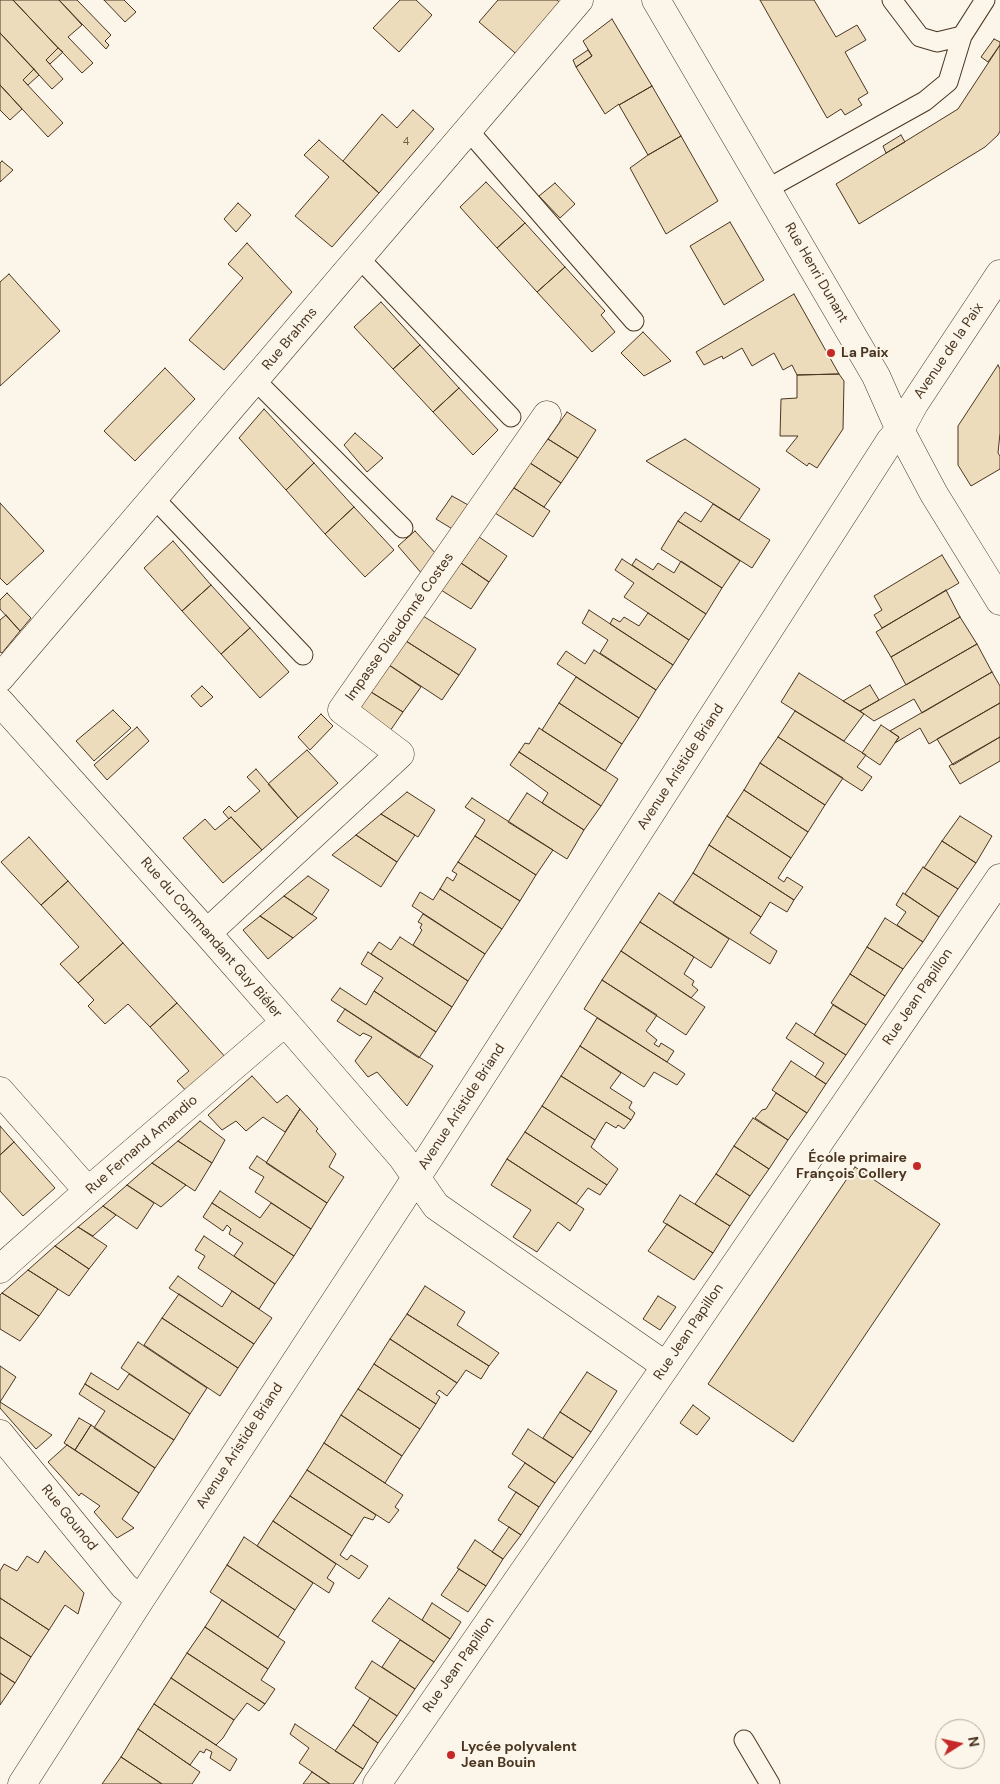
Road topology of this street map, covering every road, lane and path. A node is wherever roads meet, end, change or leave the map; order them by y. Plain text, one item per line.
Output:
1 (579, 0) edge
2 (656, 0) edge
3 (892, 0) edge
4 (985, 0) edge
5 (962, 36) junction
6 (468, 130) junction
7 (767, 189) junction
8 (359, 258) junction
9 (1000, 274) edge
10 (634, 321) dead end
11 (255, 380) junction
12 (547, 415) dead end
13 (511, 417) dead end
14 (900, 430) junction
15 (154, 498) junction
16 (402, 528) dead end
17 (1000, 601) edge
18 (303, 656) dead end
19 (0, 678) edge
20 (0, 702) edge
21 (1000, 878) edge
22 (207, 933) junction
23 (285, 1022) junction
24 (0, 1091) edge
25 (416, 1178) junction
26 (88, 1191) junction
27 (0, 1269) edge
28 (666, 1366) junction
29 (5, 1449) edge
30 (140, 1600) junction
31 (744, 1740) dead end
32 (22, 1784) edge
33 (377, 1784) edge
34 (770, 1784) edge

1 - 6 street, Rue Brahms
2 - 7 street, Rue Henri Dunant
3 - 5 lane
4 - 5 lane
5 - 7 lane
6 - 8 street, Rue Brahms
6 - 10 lane
7 - 14 street, Rue Henri Dunant
8 - 11 street, Rue Brahms
8 - 13 lane
9 - 14 street, Avenue de la Paix
11 - 15 street, Rue Brahms
11 - 16 lane
12 - 22 street, Impasse Dieudonné Costes
14 - 17 street, Rue Henri Dunant
14 - 25 street, Avenue Aristide Briand
15 - 18 lane
15 - 19 street, Rue Brahms
20 - 22 street, Rue du Commandant Guy Biéler
21 - 28 street, Rue Jean Papillon
22 - 23 street, Rue du Commandant Guy Biéler
23 - 25 street, Rue du Commandant Guy Biéler
23 - 26 street, Rue Fernand Amandio
24 - 26 street
25 - 28 street, Rue du Commandant Guy Biéler
25 - 30 street, Avenue Aristide Briand
26 - 27 street, Rue Fernand Amandio
28 - 33 street, Rue Jean Papillon
29 - 30 street, Rue Gounod
30 - 32 street, Avenue Aristide Briand
31 - 34 lane

